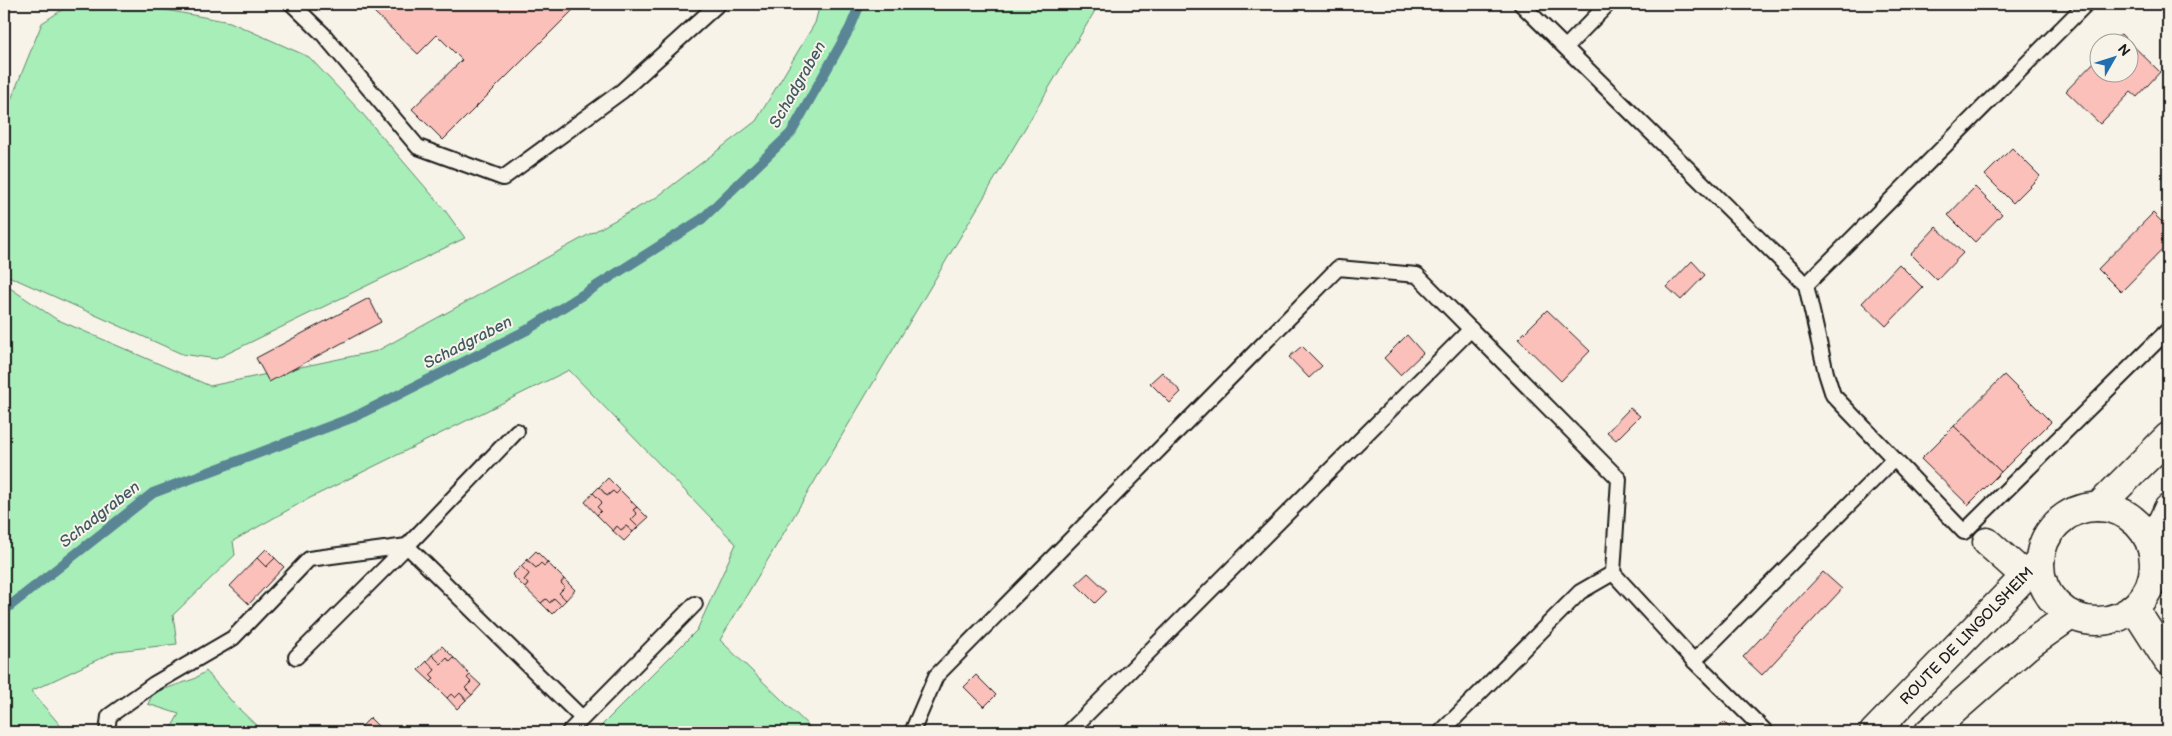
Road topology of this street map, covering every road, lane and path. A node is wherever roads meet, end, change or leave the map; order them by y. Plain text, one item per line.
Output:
1 (292, 4) edge
2 (718, 4) edge
3 (1521, 4) edge
4 (1608, 4) edge
5 (2086, 4) edge
6 (1566, 47) junction
7 (1806, 285) junction
8 (1470, 329) junction
9 (2168, 330) edge
10 (517, 431) dead end
11 (2168, 437) edge
12 (1894, 459) junction
13 (2098, 507) junction
14 (2168, 508) edge
15 (1976, 537) junction
16 (407, 546) junction
17 (2151, 546) junction
18 (2033, 568) junction
19 (1612, 573) junction
20 (695, 604) dead end
21 (2134, 608) junction
22 (2071, 615) junction
23 (296, 657) dead end
24 (1694, 661) junction
25 (2168, 661) edge
26 (582, 718) junction
27 (107, 732) edge
28 (569, 732) edge
29 (912, 732) edge
30 (1069, 732) edge
31 (1441, 732) edge
32 (1766, 732) edge
33 (1874, 732) edge
34 (1929, 732) edge

1 - 2 lane
3 - 6 lane
4 - 6 lane
5 - 7 lane
6 - 7 lane
7 - 12 lane
8 - 19 lane
8 - 29 lane
8 - 30 lane
9 - 15 lane
10 - 16 lane
11 - 13 main road
12 - 15 lane
12 - 24 lane
13 - 17 main road
13 - 18 main road
14 - 17 main road
15 - 18 main road
16 - 23 lane
16 - 26 lane
16 - 27 lane
17 - 21 main road
18 - 22 main road
18 - 33 main road, ROUTE DE LINGOLSHEIM
19 - 24 lane
19 - 31 lane
20 - 26 lane
21 - 22 main road
21 - 25 main road
22 - 34 main road
24 - 32 lane
26 - 28 lane

